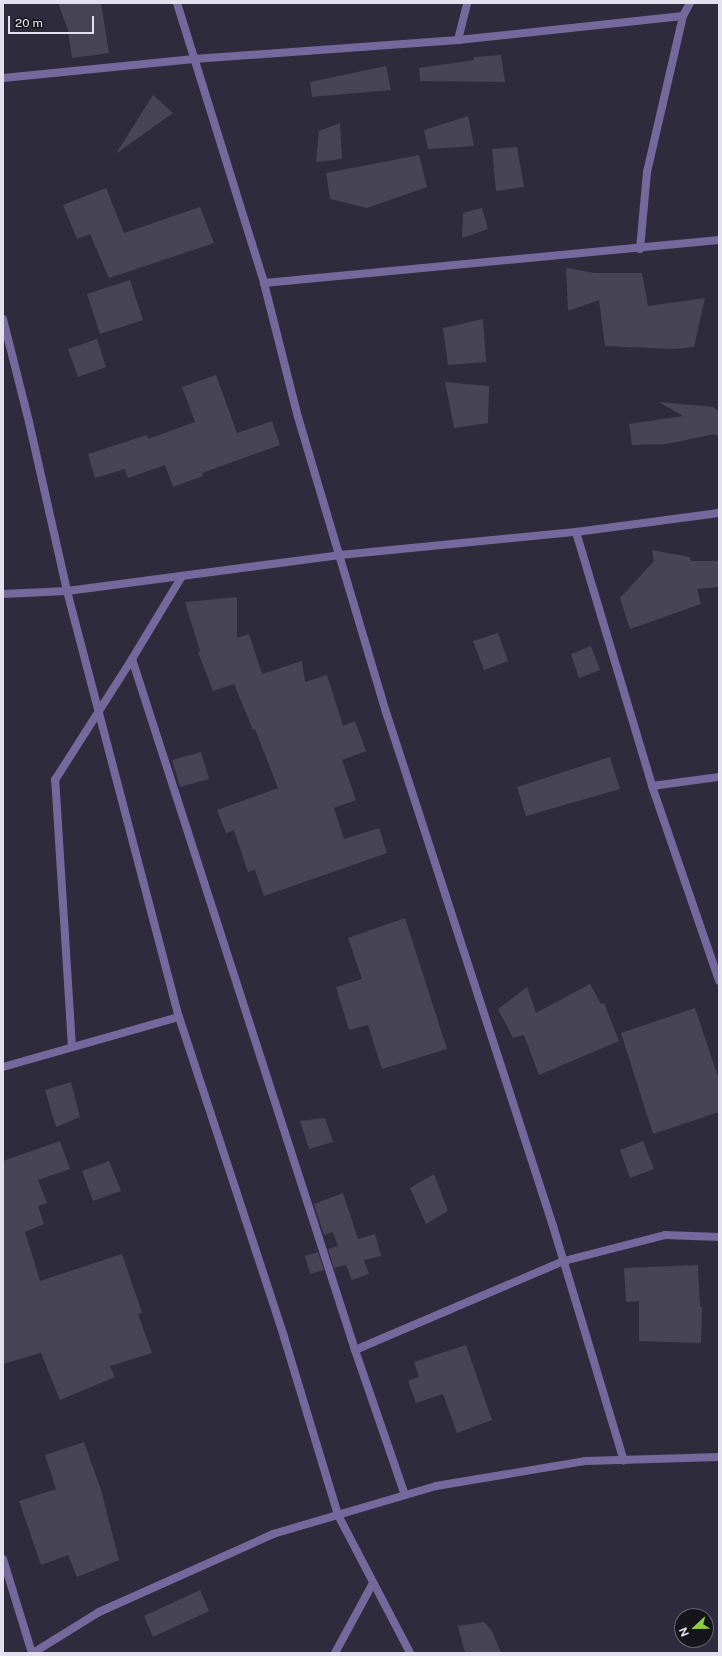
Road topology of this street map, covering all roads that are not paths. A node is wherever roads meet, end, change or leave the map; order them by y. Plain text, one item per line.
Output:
1 (177, 3) edge
2 (467, 3) edge
3 (690, 3) edge
4 (683, 16) junction
5 (458, 40) junction
6 (194, 59) junction
7 (3, 78) edge
8 (719, 240) edge
9 (640, 249) junction
10 (264, 283) junction
11 (3, 319) edge
12 (719, 513) edge
13 (576, 532) junction
14 (340, 556) junction
15 (182, 576) junction
16 (67, 591) junction
17 (3, 594) edge
18 (132, 659) junction
19 (99, 711) junction
20 (719, 777) edge
21 (652, 786) junction
22 (719, 981) edge
23 (179, 1017) junction
24 (72, 1047) junction
25 (3, 1067) edge
26 (719, 1237) edge
27 (564, 1261) junction
28 (355, 1350) junction
29 (719, 1458) edge
30 (624, 1461) junction
31 (405, 1495) junction
32 (338, 1515) junction
33 (3, 1559) edge
34 (373, 1583) junction
35 (33, 1653) edge
36 (335, 1653) edge
37 (410, 1653) edge

1 - 6 street
2 - 5 street
3 - 4 street
4 - 5 street
4 - 9 street
5 - 6 street
6 - 7 street
6 - 10 street
8 - 9 street
9 - 10 street
10 - 14 street
11 - 16 street
12 - 13 street
13 - 14 street
13 - 21 street
14 - 15 street
14 - 27 street
15 - 16 street
15 - 18 street
16 - 17 street
16 - 19 street
18 - 19 street
18 - 28 street
19 - 23 street
19 - 24 street
20 - 21 street
21 - 22 street
23 - 24 street
23 - 32 street
24 - 25 street
26 - 27 street
27 - 28 street
27 - 30 street
28 - 31 street
29 - 30 street
30 - 31 street
31 - 32 street
32 - 34 street
32 - 35 street
33 - 35 street
34 - 36 street
34 - 37 street

